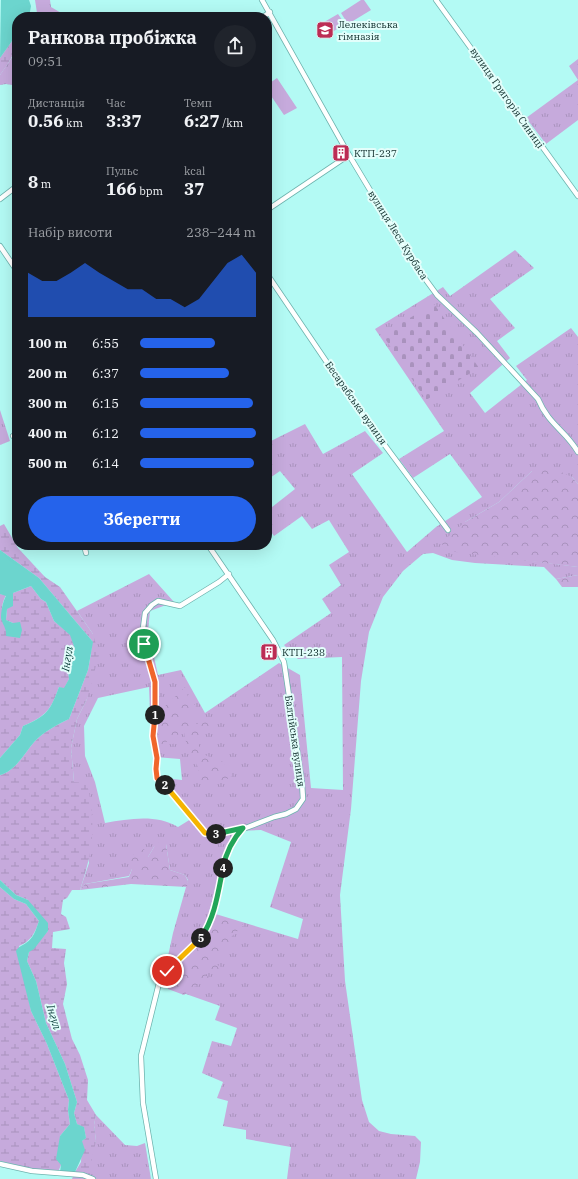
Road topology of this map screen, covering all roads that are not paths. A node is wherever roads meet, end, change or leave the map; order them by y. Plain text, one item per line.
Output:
1 (262, 0) edge
2 (436, 0) edge
3 (270, 12) edge
4 (272, 16) edge
5 (349, 155) junction
6 (12, 190) edge
7 (578, 196) edge
8 (0, 198) edge
9 (272, 207) edge
10 (0, 246) edge
11 (12, 264) edge
12 (272, 281) edge
13 (578, 452) edge
14 (448, 530) dead end
15 (85, 550) edge
16 (211, 550) edge
17 (86, 553) dead end
18 (228, 574) junction
19 (243, 828) junction
20 (0, 1164) edge
21 (93, 1179) edge
22 (156, 1179) edge

1 - 3 street, вулиця Леся Курбаса
2 - 7 street, вулиця Григорія Синиці
4 - 5 street, вулиця Леся Курбаса
5 - 9 street
5 - 13 street, вулиця Леся Курбаса
6 - 8 street
10 - 11 street
12 - 14 street, Бесарабська вулиця
15 - 17 street
16 - 18 street, Балтійська вулиця
18 - 19 street, Балтійська вулиця
18 - 19 street
19 - 22 street
20 - 21 street

